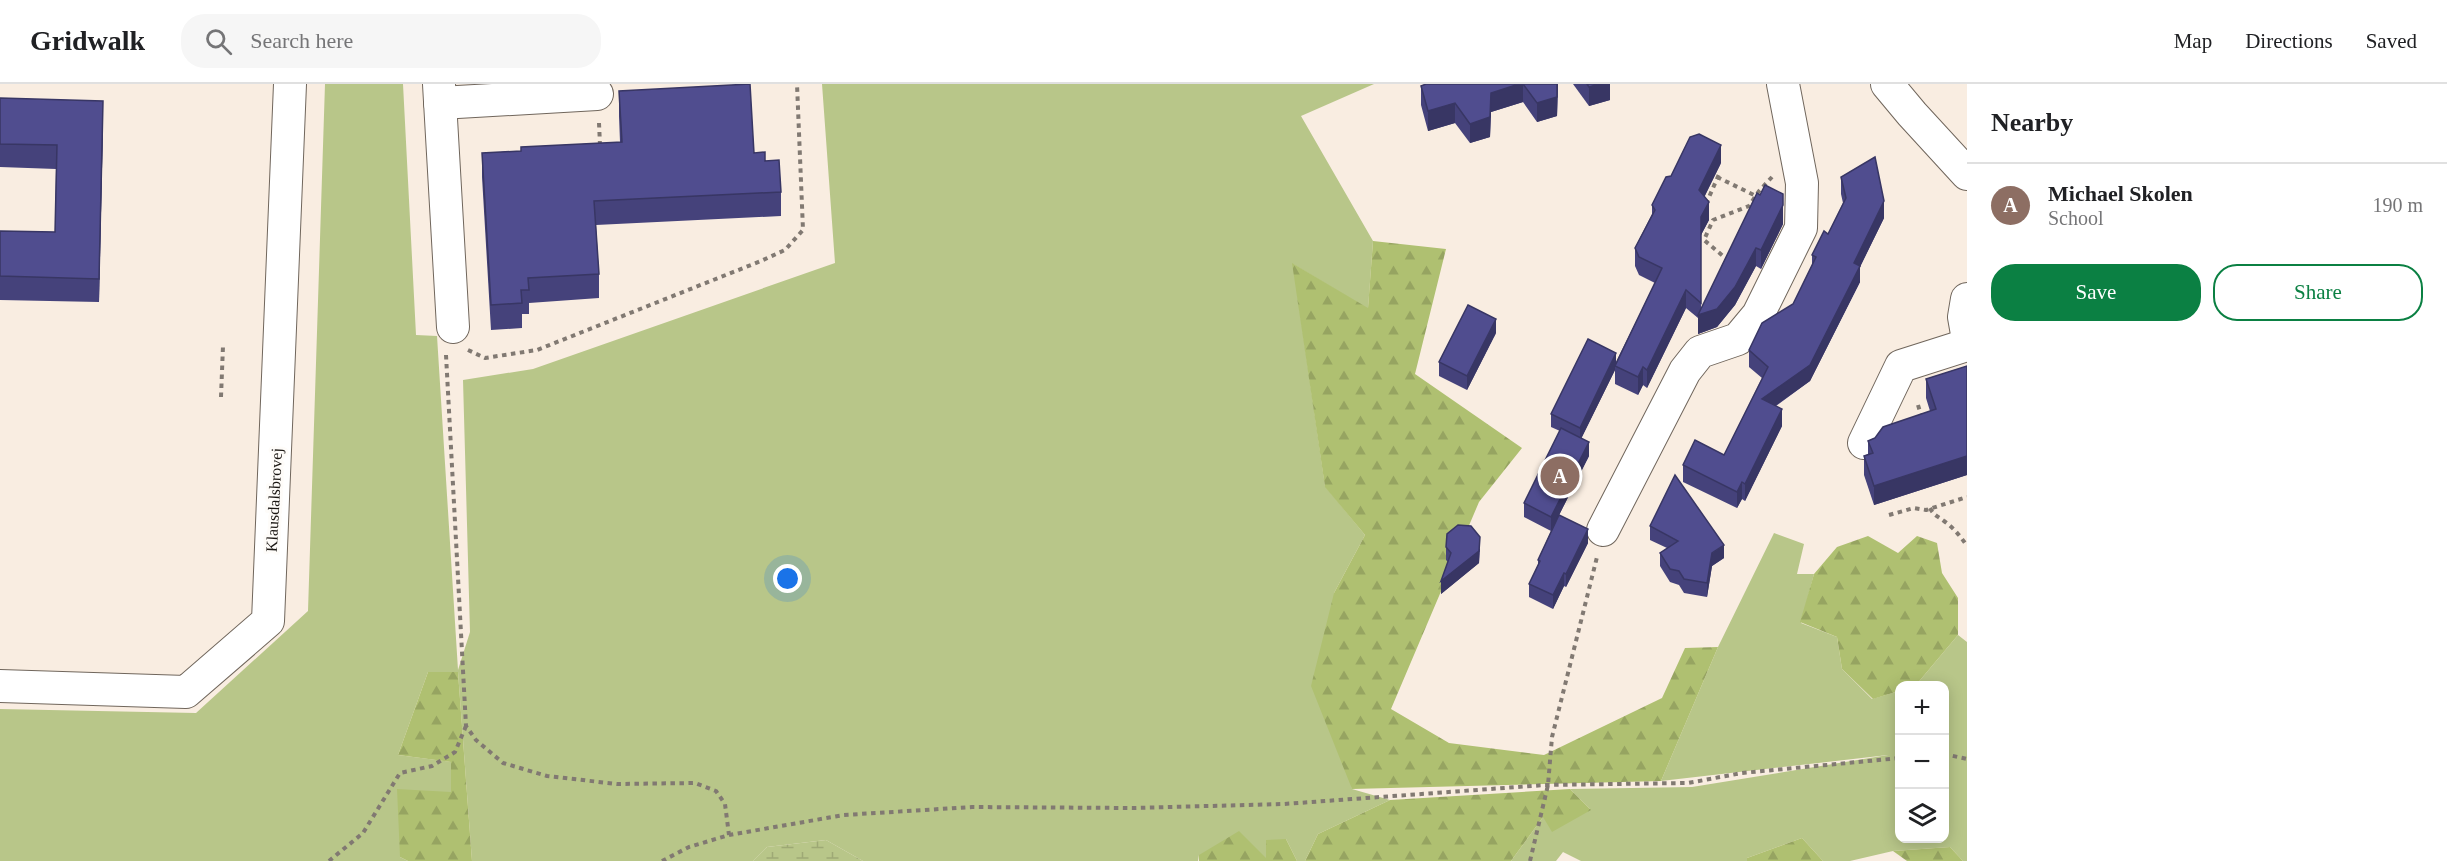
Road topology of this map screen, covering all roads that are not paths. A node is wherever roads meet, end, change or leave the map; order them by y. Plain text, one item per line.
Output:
1 (290, 84) edge
2 (1783, 84) edge
3 (1887, 84) edge
4 (440, 93) edge
5 (597, 94) road end
6 (1967, 174) edge
7 (1967, 299) edge
8 (453, 327) road end
9 (1967, 334) edge
10 (1967, 345) edge
11 (1864, 443) dead end
12 (1604, 530) road end
13 (0, 686) edge

1 - 13 street, Klausdalsbrovej
2 - 12 street
3 - 6 street
4 - 5 street
4 - 8 street
7 - 9 street
10 - 11 street

